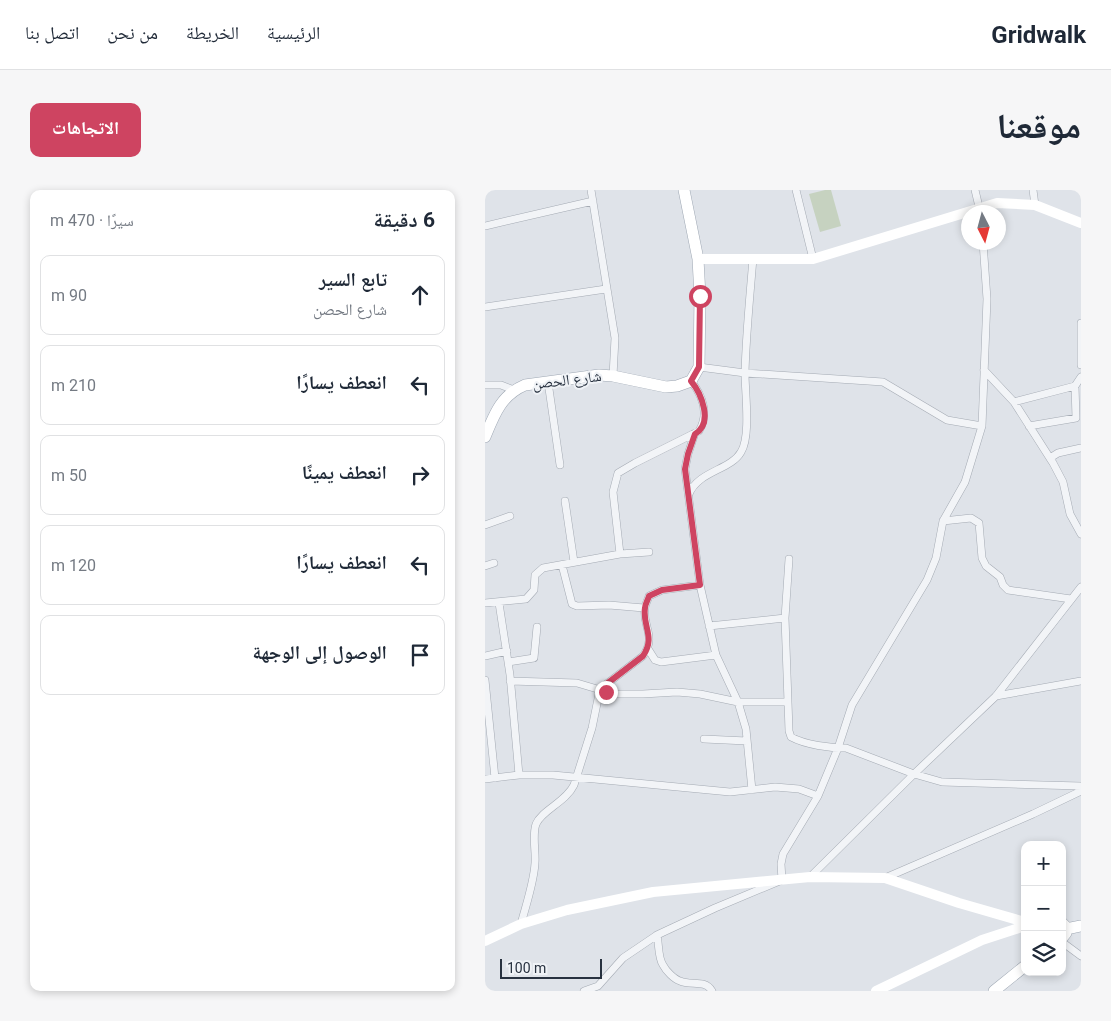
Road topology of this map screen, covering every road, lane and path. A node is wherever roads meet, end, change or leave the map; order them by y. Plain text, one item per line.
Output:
1 (591, 190) edge
2 (684, 190) edge
3 (796, 190) edge
4 (975, 190) edge
5 (1033, 190) edge
6 (593, 201) junction
7 (979, 205) edge
8 (992, 205) edge
9 (1035, 205) junction
10 (961, 216) edge
11 (1081, 223) edge
12 (485, 226) edge
13 (984, 250) edge
14 (753, 258) junction
15 (698, 259) junction
16 (813, 259) junction
17 (606, 289) junction
18 (485, 307) edge
19 (1081, 323) edge
20 (1081, 365) edge
21 (699, 367) junction
22 (984, 370) junction
23 (745, 373) junction
24 (613, 376) junction
25 (1081, 378) edge
26 (691, 381) junction
27 (548, 382) junction
28 (485, 385) edge
29 (1075, 386) junction
30 (514, 390) junction
31 (1015, 402) junction
32 (981, 426) junction
33 (1029, 426) junction
34 (695, 434) junction
35 (485, 437) edge
36 (1081, 448) edge
37 (1050, 458) junction
38 (560, 465) dead end
39 (688, 495) junction
40 (565, 501) dead end
41 (510, 516) dead end
42 (943, 521) junction
43 (485, 525) edge
44 (1081, 534) edge
45 (649, 552) dead end
46 (619, 554) junction
47 (789, 559) dead end
48 (574, 562) junction
49 (495, 563) dead end
50 (562, 565) junction
51 (485, 566) edge
52 (700, 585) junction
53 (1079, 588) edge
54 (1081, 598) edge
55 (1071, 599) junction
56 (485, 603) edge
57 (499, 603) junction
58 (645, 608) junction
59 (785, 618) junction
60 (709, 626) junction
61 (537, 627) dead end
62 (648, 648) junction
63 (507, 651) junction
64 (716, 655) junction
65 (485, 656) edge
66 (508, 662) junction
67 (485, 680) edge
68 (1081, 680) edge
69 (510, 681) junction
70 (600, 689) junction
71 (996, 696) junction
72 (738, 702) junction
73 (788, 702) junction
74 (704, 739) dead end
75 (747, 741) junction
76 (838, 748) junction
77 (914, 774) junction
78 (519, 775) junction
79 (576, 776) junction
80 (495, 778) junction
81 (485, 779) edge
82 (1081, 786) edge
83 (751, 790) junction
84 (1081, 791) edge
85 (818, 796) junction
86 (810, 877) junction
87 (885, 878) junction
88 (782, 880) junction
89 (1021, 921) edge
90 (521, 924) junction
91 (1081, 926) edge
92 (1021, 927) edge
93 (1066, 932) edge
94 (657, 935) junction
95 (1066, 937) edge
96 (485, 941) edge
97 (1081, 956) edge
98 (1021, 969) edge
99 (584, 991) edge
100 (712, 991) edge
101 (877, 991) edge
102 (994, 991) edge

1 - 6 street
2 - 15 main road
3 - 16 street
4 - 7 street
5 - 9 street
6 - 12 street
6 - 17 street
8 - 9 street
9 - 11 street
10 - 16 street
13 - 22 street
14 - 15 street
14 - 16 street
14 - 23 street
15 - 21 main road
17 - 18 street
17 - 24 street
19 - 20 street
21 - 23 street
21 - 26 main road
22 - 31 street
22 - 32 street
23 - 32 street
23 - 39 street
24 - 26 main road, شارع الحصن
24 - 27 main road, شارع الحصن
25 - 29 street
26 - 34 street
27 - 30 main road, شارع الحصن
27 - 38 street
28 - 30 street
29 - 31 street
29 - 33 street
30 - 35 main road, شارع الحصن
31 - 33 street
32 - 42 street
33 - 37 street
34 - 39 street
34 - 46 street
36 - 37 street
37 - 44 street
39 - 52 street
40 - 48 street
41 - 43 street
42 - 55 street
42 - 76 street
45 - 46 street
46 - 48 street
47 - 59 street
48 - 50 street
49 - 51 street
50 - 57 street
50 - 58 street
52 - 58 street
52 - 60 street
53 - 54 street
53 - 55 street
55 - 71 street
56 - 57 street
57 - 63 street
58 - 62 street
59 - 60 street
59 - 73 street
60 - 64 street
61 - 66 street
62 - 64 street
62 - 70 street
63 - 65 street
63 - 66 street
64 - 72 street
66 - 69 street
67 - 80 street
68 - 71 street
69 - 70 street
69 - 78 street
70 - 72 street
70 - 79 street
71 - 77 street
72 - 73 street
72 - 75 street
73 - 76 street
74 - 75 street
75 - 83 street
76 - 77 street
76 - 85 street
77 - 82 street
77 - 86 street
78 - 79 street
78 - 80 street
79 - 83 street
79 - 90 street
80 - 81 street
83 - 85 street
84 - 87 street
85 - 88 street
86 - 87 street
86 - 88 street
87 - 89 street
88 - 90 street
88 - 94 street
90 - 96 street
91 - 93 main road
92 - 101 street
94 - 99 street
94 - 100 street
95 - 97 street
98 - 102 main road

